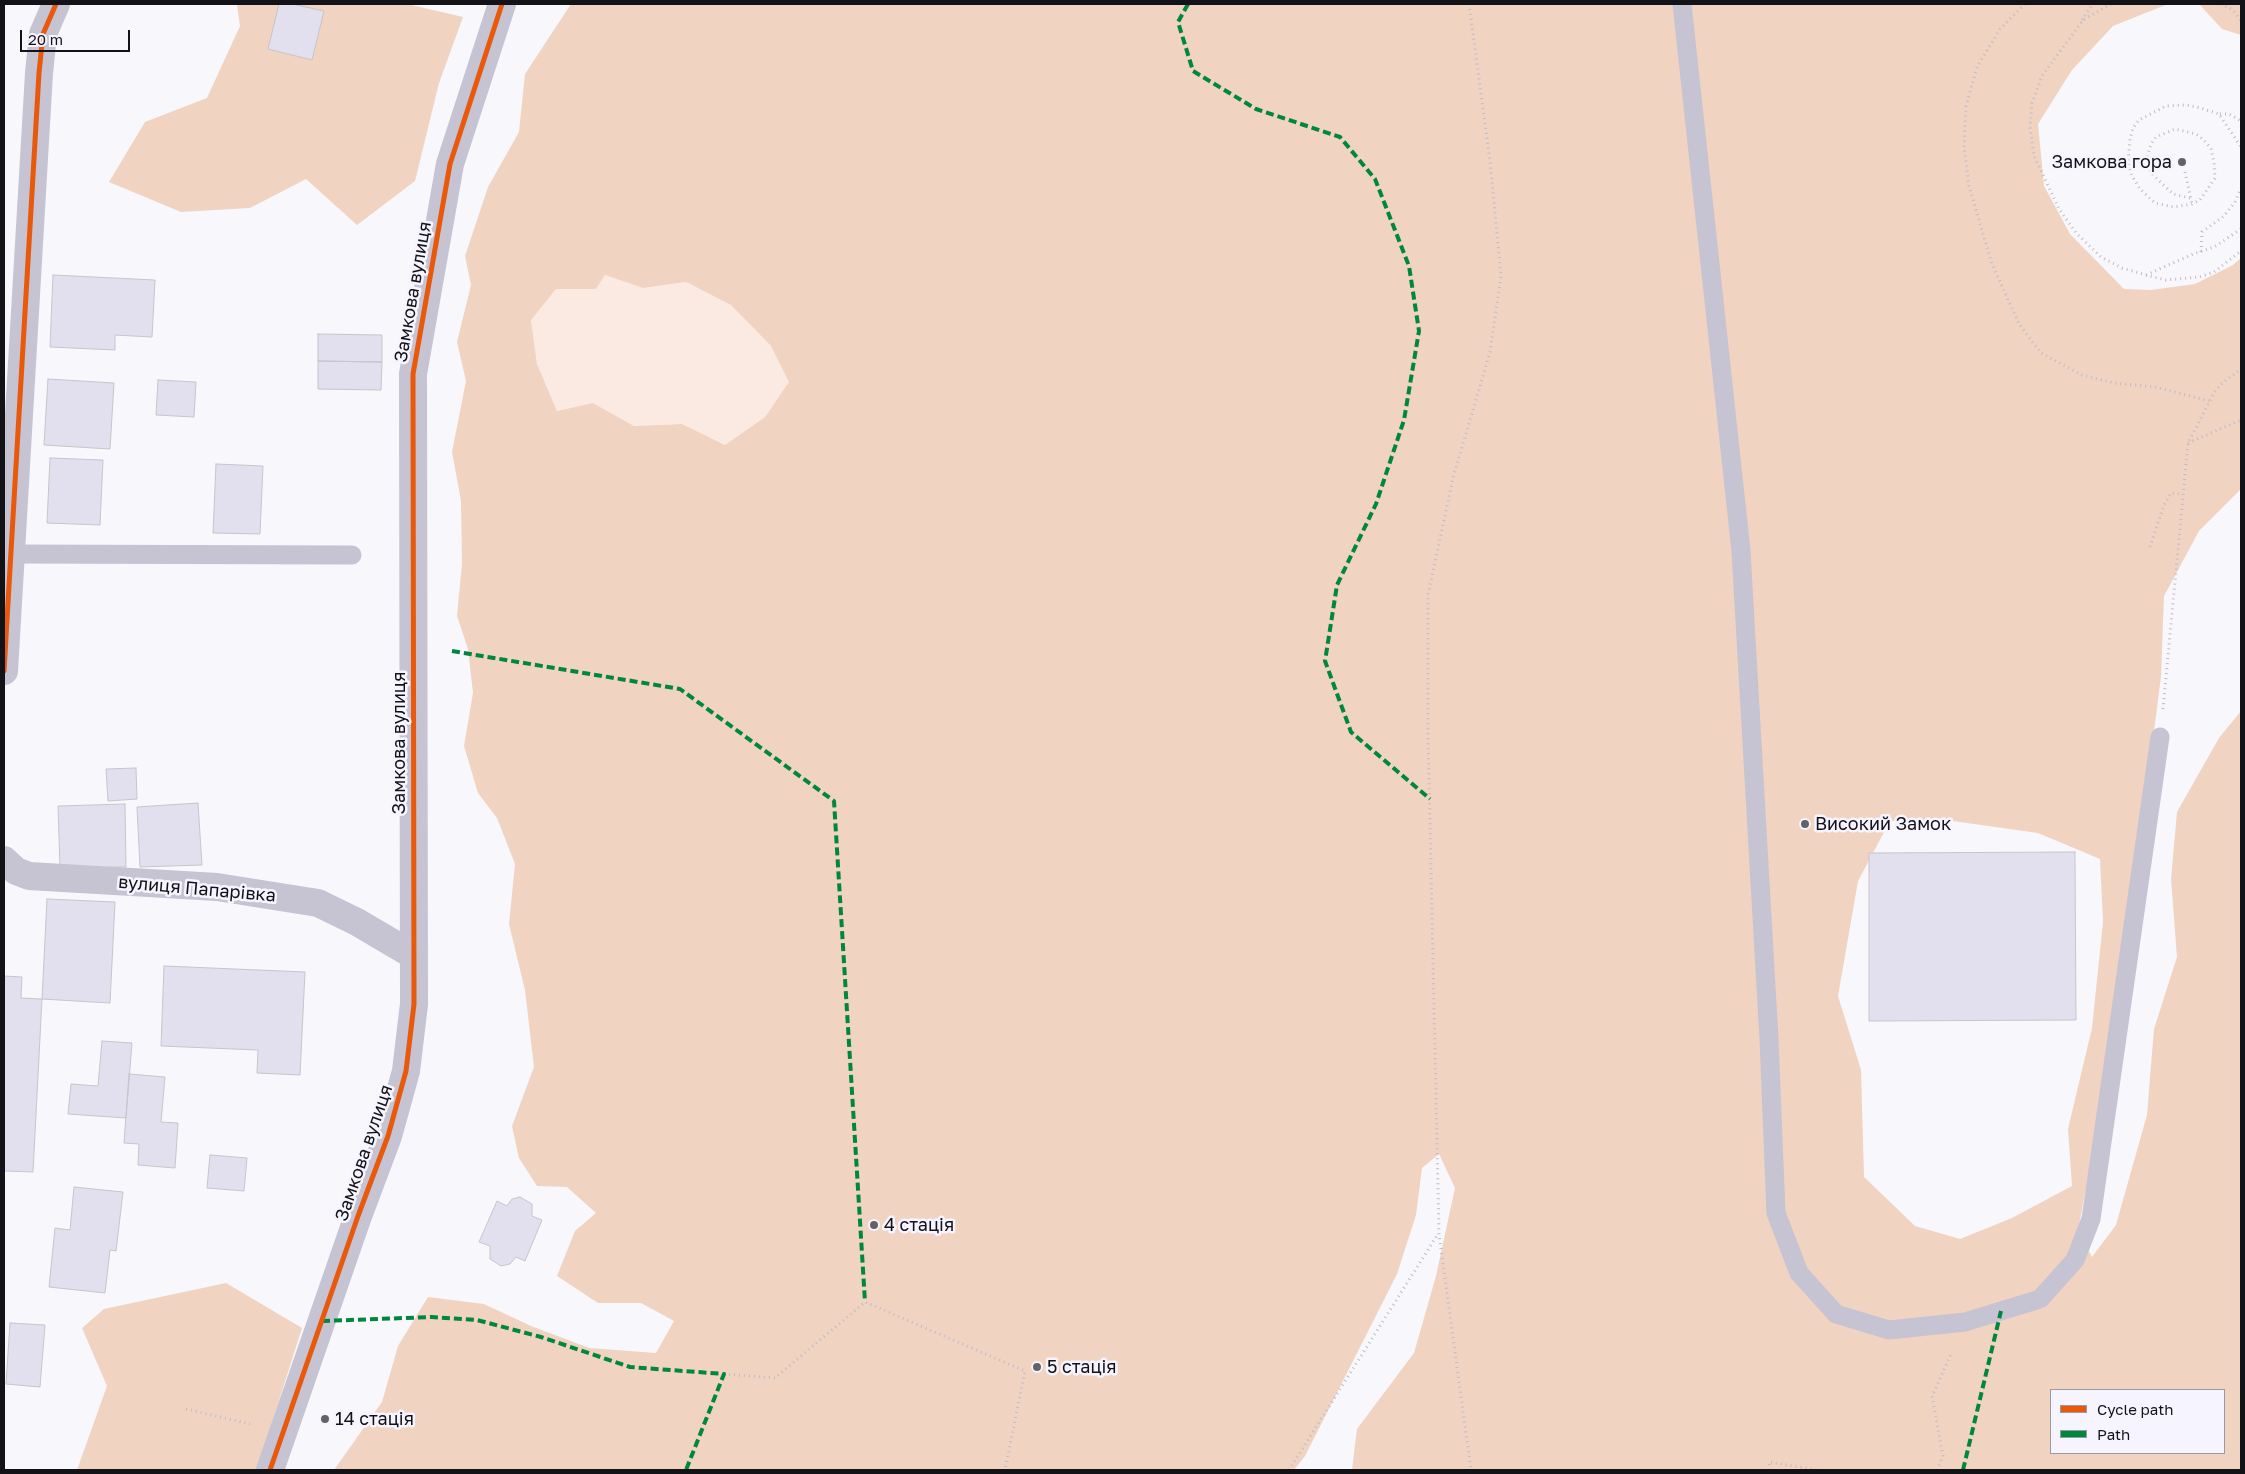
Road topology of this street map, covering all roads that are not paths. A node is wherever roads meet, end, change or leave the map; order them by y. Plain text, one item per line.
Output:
1 (56, 4) edge
2 (502, 4) edge
3 (1682, 4) edge
4 (11, 554) junction
5 (352, 555) dead end
6 (4, 671) edge
7 (2160, 738) road end
8 (4, 860) edge
9 (413, 955) junction
10 (270, 1470) edge

1 - 4 street
2 - 9 street, Замкова вулиця
3 - 7 lane
4 - 5 lane
4 - 6 street
8 - 9 street, вулиця Папарівка
9 - 10 street, Замкова вулиця

